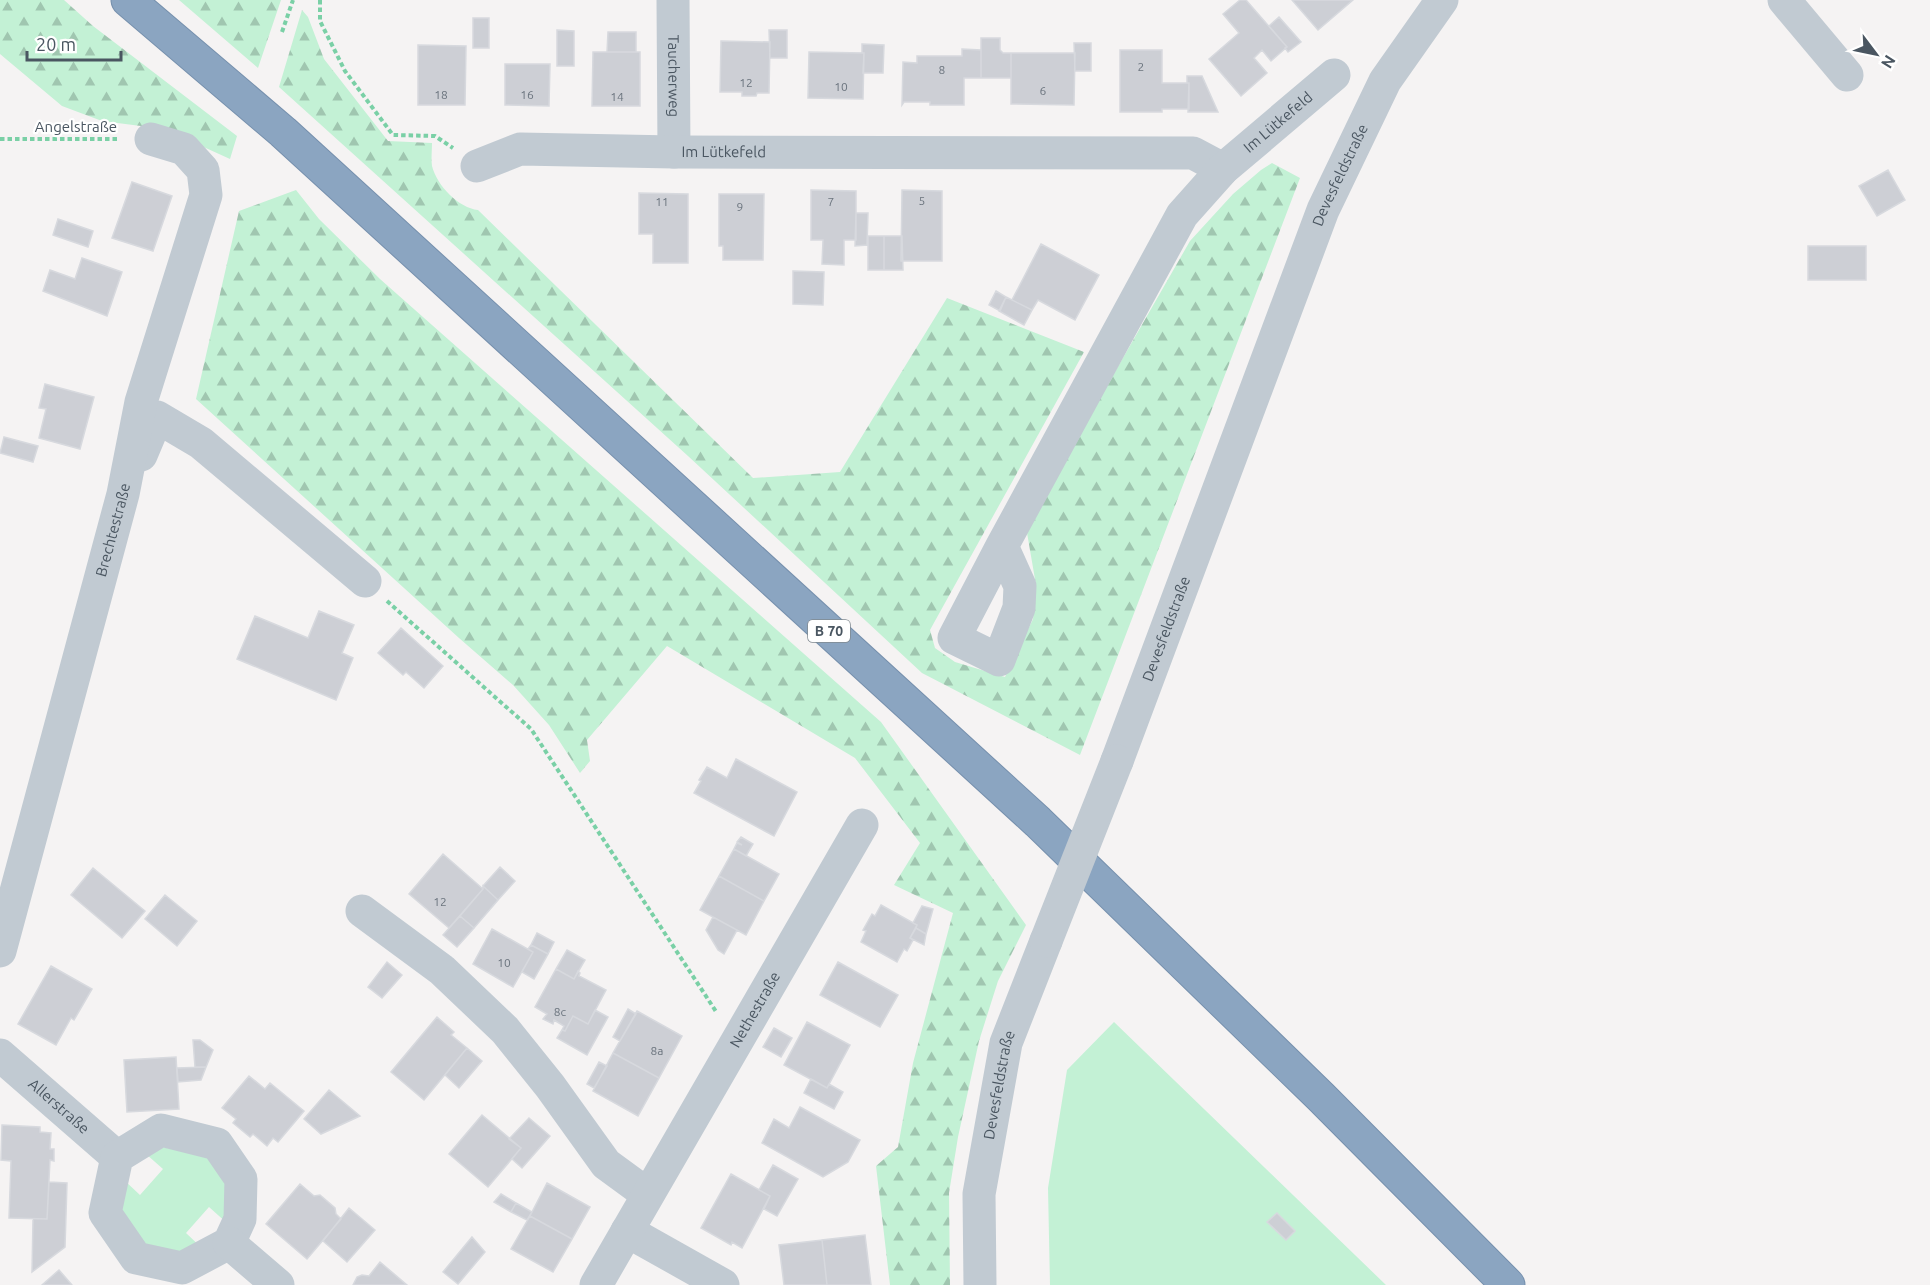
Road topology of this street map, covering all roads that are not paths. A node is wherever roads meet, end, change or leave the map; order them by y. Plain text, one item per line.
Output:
1 (128, 0) edge
2 (674, 0) edge
3 (1442, 0) edge
4 (1784, 0) edge
5 (1334, 75) dead end
6 (1847, 75) dead end
7 (151, 139) road end
8 (674, 152) junction
9 (477, 166) road end
10 (1223, 169) junction
11 (123, 494) junction
12 (1002, 546) dead end
13 (365, 581) road end
14 (862, 825) dead end
15 (363, 911) dead end
16 (0, 951) edge
17 (0, 1055) edge
18 (117, 1157) junction
19 (647, 1194) junction
20 (627, 1231) junction
21 (229, 1243) junction
22 (278, 1285) edge
23 (596, 1285) edge
24 (723, 1285) edge
25 (980, 1285) edge
26 (1508, 1285) edge

1 - 26 highway, B 70
2 - 8 street, Taucherweg
3 - 25 street, Devesfeldstraße, bridge
4 - 6 street
5 - 10 street, Im Lütkefeld
7 - 11 street, Brechtestraße
8 - 9 street, Im Lütkefeld
8 - 10 street, Im Lütkefeld
10 - 12 street, Im Lütkefeld
11 - 13 street
11 - 16 street, Brechtestraße
14 - 19 street, Nethestraße
15 - 19 street
17 - 18 street, Allerstraße
18 - 21 street
18 - 21 street
19 - 20 street, Nethestraße
20 - 23 street, Nethestraße
20 - 24 street
21 - 22 street

